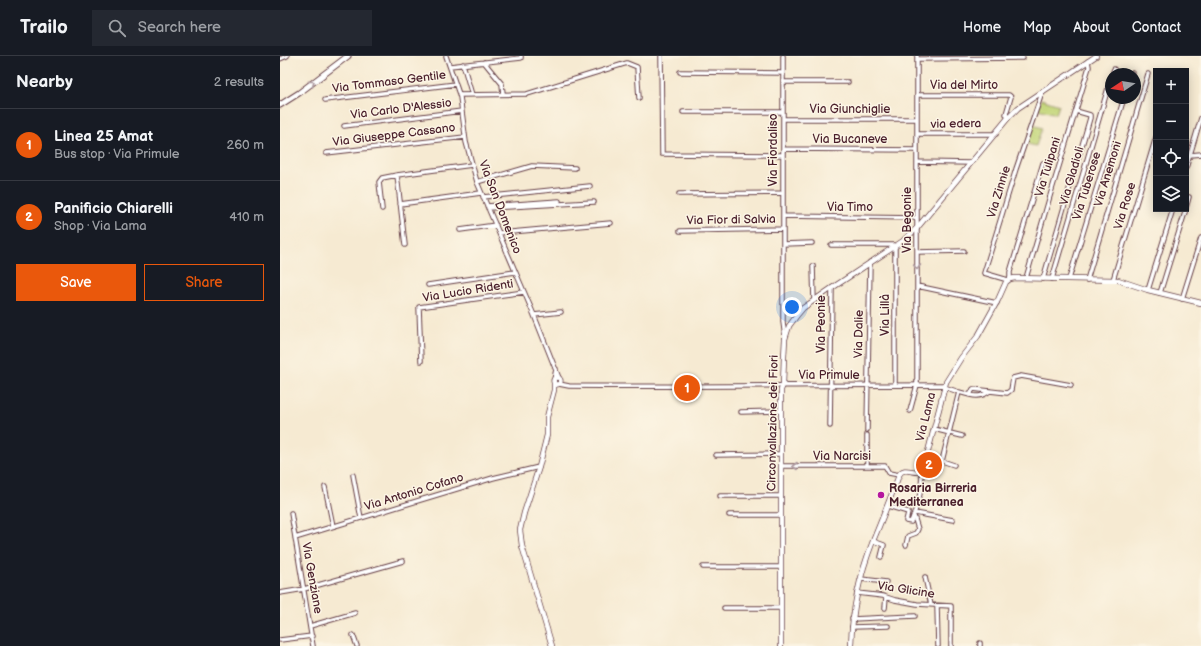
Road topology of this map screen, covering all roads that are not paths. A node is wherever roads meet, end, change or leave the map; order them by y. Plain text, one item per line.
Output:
1 (287, 56) edge
2 (348, 56) edge
3 (446, 56) edge
4 (521, 56) edge
5 (661, 56) edge
6 (783, 56) edge
7 (1095, 56) edge
8 (917, 58) edge
9 (1023, 58) dead end
10 (280, 59) edge
11 (1088, 61) junction
12 (484, 62) junction
13 (462, 64) junction
14 (450, 66) junction
15 (680, 72) dead end
16 (783, 73) junction
17 (1148, 74) dead end
18 (783, 82) junction
19 (848, 82) dead end
20 (456, 84) junction
21 (1042, 93) junction
22 (503, 94) junction
23 (459, 95) junction
24 (472, 95) junction
25 (917, 95) junction
26 (639, 98) dead end
27 (1105, 98) edge
28 (325, 100) dead end
29 (1122, 104) edge
30 (280, 105) edge
31 (462, 111) junction
32 (1076, 111) junction
33 (683, 112) dead end
34 (783, 112) junction
35 (1008, 118) junction
36 (1201, 118) edge
37 (783, 119) junction
38 (917, 119) junction
39 (344, 126) dead end
40 (917, 134) junction
41 (996, 134) junction
42 (465, 137) junction
43 (1155, 140) edge
44 (783, 148) junction
45 (917, 150) junction
46 (326, 153) dead end
47 (1201, 154) edge
48 (783, 155) junction
49 (1190, 155) junction
50 (1189, 158) edge
51 (917, 162) junction
52 (970, 163) junction
53 (1043, 163) dead end
54 (472, 165) junction
55 (575, 168) dead end
56 (397, 175) junction
57 (477, 182) junction
58 (590, 186) dead end
59 (783, 193) junction
60 (679, 194) dead end
61 (482, 195) junction
62 (559, 201) dead end
63 (594, 202) dead end
64 (400, 204) junction
65 (487, 207) junction
66 (382, 209) dead end
67 (1172, 212) edge
68 (1185, 212) edge
69 (784, 216) junction
70 (917, 218) junction
71 (612, 223) dead end
72 (496, 226) junction
73 (917, 228) junction
74 (783, 229) junction
75 (460, 230) dead end
76 (680, 231) dead end
77 (499, 233) junction
78 (1201, 238) edge
79 (812, 243) dead end
80 (783, 244) junction
81 (405, 245) dead end
82 (831, 245) dead end
83 (895, 246) junction
84 (964, 251) dead end
85 (917, 252) junction
86 (870, 262) junction
87 (813, 266) dead end
88 (515, 272) junction
89 (1026, 278) junction
90 (1009, 279) junction
91 (1042, 279) junction
92 (1052, 279) junction
93 (1069, 279) junction
94 (1087, 280) junction
95 (1113, 280) junction
96 (428, 285) dead end
97 (917, 286) junction
98 (832, 288) junction
99 (1148, 290) junction
100 (524, 292) junction
101 (1160, 293) junction
102 (1182, 298) junction
103 (814, 301) junction
104 (997, 303) junction
105 (1201, 303) edge
106 (561, 312) dead end
107 (534, 315) junction
108 (785, 339) junction
109 (421, 361) dead end
110 (558, 382) junction
111 (831, 384) junction
112 (868, 384) junction
113 (783, 385) junction
114 (895, 385) junction
115 (917, 385) junction
116 (1071, 385) dead end
117 (944, 386) junction
118 (990, 391) junction
119 (959, 392) junction
120 (970, 395) junction
121 (781, 411) junction
122 (910, 411) dead end
123 (741, 412) dead end
124 (830, 426) dead end
125 (934, 429) junction
126 (949, 433) junction
127 (962, 436) dead end
128 (781, 454) junction
129 (716, 455) dead end
130 (954, 465) dead end
131 (781, 466) junction
132 (867, 466) junction
133 (539, 467) junction
134 (921, 470) junction
135 (353, 475) dead end
136 (899, 475) junction
137 (325, 487) dead end
138 (720, 496) dead end
139 (781, 496) junction
140 (888, 506) junction
141 (291, 513) dead end
142 (729, 515) dead end
143 (781, 515) junction
144 (915, 515) junction
145 (361, 518) junction
146 (953, 520) dead end
147 (333, 526) junction
148 (295, 538) junction
149 (873, 541) junction
150 (906, 545) dead end
151 (881, 556) dead end
152 (403, 561) dead end
153 (703, 567) dead end
154 (781, 567) junction
155 (925, 577) dead end
156 (861, 579) junction
157 (886, 582) dead end
158 (304, 590) junction
159 (280, 593) edge
160 (857, 593) junction
161 (886, 597) junction
162 (931, 605) junction
163 (937, 606) junction
164 (724, 608) dead end
165 (781, 608) junction
166 (885, 608) dead end
167 (355, 613) dead end
168 (915, 616) dead end
169 (852, 619) junction
170 (310, 626) junction
171 (888, 626) dead end
172 (852, 627) junction
173 (353, 635) dead end
174 (312, 636) junction
175 (280, 640) edge
176 (313, 646) edge
177 (357, 646) edge
178 (552, 646) edge
179 (781, 646) edge
180 (851, 646) edge
181 (938, 646) edge
182 (951, 646) edge

1 - 10 street
30 -> 2 main road
3 - 14 street, Via San Domenico
4 - 12 street
5 - 48 street
6 - 16 street, Via Fiordaliso
7 - 11 street, Circonvallazione dei Fiori
8 - 9 street
8 - 25 street, Via Begonie
11 - 21 street, Circonvallazione dei Fiori
11 - 32 street, Via Tulipani
12 - 13 street
12 - 22 street
13 - 14 street
13 - 24 street
14 - 20 street, Via San Domenico
15 - 16 street
16 - 18 street, Via Fiordaliso
17 - 94 street, Via Anemoni
18 - 19 street
18 - 34 street, Via Fiordaliso
20 - 23 street, Via San Domenico
20 - 28 street, Via Tommaso Gentile
21 - 35 street, Circonvallazione dei Fiori
21 - 90 street, Via Zinnie
22 - 24 street
22 - 26 street
23 - 24 street
23 - 31 street, Via San Domenico
25 - 35 street, Via del Mirto
25 - 38 street, Via Begonie
27 - 92 street, Via Gladioli
29 - 93 street, Via Tuberose
31 - 39 street, Via Carlo D'Alessio
31 - 42 street, Via San Domenico
32 - 89 street, Via Tulipani
32 - 91 street
33 - 34 street
34 - 37 street, Via Fiordaliso
35 - 41 street, Circonvallazione dei Fiori
36 - 49 street
37 - 38 street, Via Giunchiglie
37 - 44 street, Via Fiordaliso
38 - 40 street, Via Begonie
40 - 41 street, via edera
40 - 45 street, Via Begonie
41 - 52 street, Circonvallazione dei Fiori
42 - 46 street, Via Giuseppe Cassano
42 - 54 street, Via San Domenico
43 - 95 street, Via Rose
44 - 45 street, Via Bucaneve
44 - 48 street, Via Fiordaliso
45 - 51 street, Via Begonie
47 - 49 street
48 - 59 street, Via Fiordaliso
49 - 50 street
51 - 52 street
51 - 70 street, Via Begonie
52 - 73 street, Circonvallazione dei Fiori
53 - 90 street, Via Lama
54 - 56 street
54 - 57 street, Via San Domenico
55 - 57 street
56 - 64 street
56 - 66 street
57 - 61 street, Via San Domenico
58 - 61 street
59 - 60 street
59 - 69 street, Via Fiordaliso
61 - 64 street
61 - 65 street, Via San Domenico
62 - 65 street
63 - 65 street
64 - 81 street
65 - 72 street, Via San Domenico
67 - 99 street
68 - 101 street
69 - 70 street, Via Timo
69 - 74 street, Via Fiordaliso
70 - 73 street, Via Begonie
71 - 77 street
72 - 75 street
72 - 77 street, Via San Domenico
73 - 83 street, Circonvallazione dei Fiori
73 - 85 street, Via Begonie
74 - 76 street, Via Fior di Salvia
74 - 80 street, Via Fiordaliso
77 - 88 street, Via San Domenico
78 - 102 street
79 - 80 street
80 - 108 street, Via Fiordaliso
82 - 83 street
83 - 86 street, Circonvallazione dei Fiori
83 - 114 street, Via Lillà
84 - 85 street
85 -> 97 street, Via Begonie
86 - 98 street, Circonvallazione dei Fiori
86 - 112 street, Via Dalie
87 - 103 street
88 - 96 street
88 - 100 street, Via San Domenico
89 - 90 street
89 - 91 street
90 - 104 street, Via Lama
91 - 92 street
92 - 93 street
93 - 94 street
94 - 95 street
95 - 99 street
97 - 104 street
97 - 115 street, Via Begonie
98 - 103 street, Circonvallazione dei Fiori
98 - 111 street, Via Peonie
99 - 101 street
100 - 107 street, Via San Domenico
100 - 109 street, Via Lucio Ridenti
101 - 102 street
102 - 105 street
103 - 108 street, Circonvallazione dei Fiori
104 - 117 street, Via Lama
106 - 107 street
107 - 110 street, Via San Domenico
108 - 113 street, Circonvallazione dei Fiori
110 - 113 street, Via Primule
110 - 133 street
111 - 112 street, Via Primule
111 - 113 street, Via Primule
111 - 124 street, Via Peonie
112 - 114 street, Via Primule
112 - 132 street, Via Dalie
113 - 121 street, Circonvallazione dei Fiori
114 - 115 street, Via Primule
115 - 117 street, Via Primule
115 - 122 street, Via Begonie
116 - 118 street
117 - 119 street, Via Primule
117 - 125 street, Via Lama
118 - 120 street
118 - 120 street
119 - 120 street, Via Primule
119 - 126 street
121 - 123 street
121 - 128 street, Circonvallazione dei Fiori
125 - 126 street
125 - 134 street, Via Lama
126 - 127 street
126 - 130 street
128 - 129 street
128 - 131 street, Circonvallazione dei Fiori
132 -> 131 street, Via Narcisi
131 - 139 street, Circonvallazione dei Fiori
132 - 136 street, Via Narcisi
133 - 145 street, Via Antonio Cofano
133 - 178 street
134 - 136 street
134 - 144 street
135 - 145 street
136 - 140 street
137 - 147 street
138 - 139 street
139 - 143 street, Circonvallazione dei Fiori
140 - 144 street
140 - 149 street
141 - 148 street, Via Genziane
142 - 143 street
143 - 154 street, Circonvallazione dei Fiori
144 - 146 street
144 - 150 street
145 - 147 street, Via Antonio Cofano
147 - 148 street, Via Antonio Cofano
148 - 158 street, Via Genziane
149 - 151 street
149 - 156 street
152 - 158 street
153 - 154 street
154 - 165 street, Circonvallazione dei Fiori
155 - 162 street
156 - 157 street
156 - 160 street
158 - 159 street
158 - 170 street, Via Genziane
160 - 161 street, Via Glicine
160 - 169 street
161 - 162 street, Via Glicine
161 - 166 street
162 - 163 street, Via Glicine
163 - 181 street
163 - 182 street, Via Glicine
164 - 165 street
165 - 179 street, Circonvallazione dei Fiori
167 - 170 street
168 - 169 street
169 - 172 street
170 - 174 street, Via Genziane
171 - 172 street
172 - 180 street
173 - 177 street
174 - 175 street
174 - 176 street, Via Genziane

